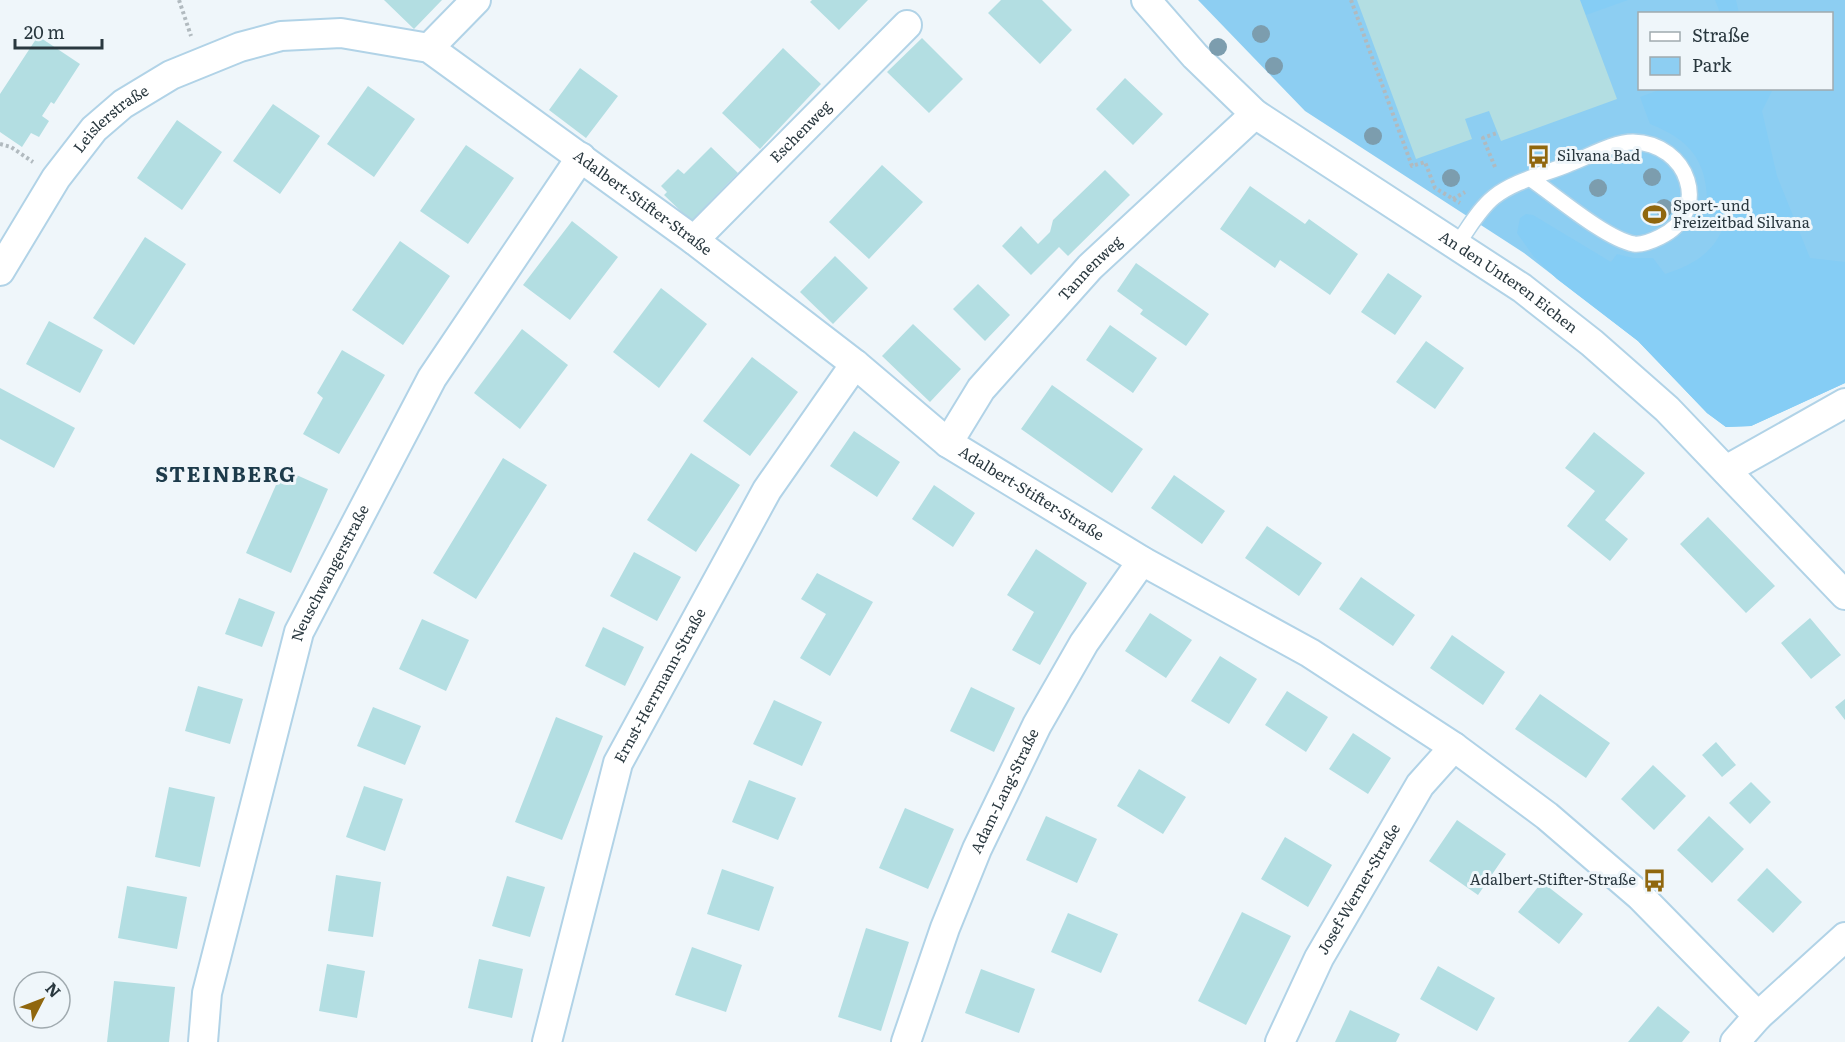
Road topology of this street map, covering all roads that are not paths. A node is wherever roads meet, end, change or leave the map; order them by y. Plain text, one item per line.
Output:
1 (476, 0) edge
2 (1146, 0) edge
3 (907, 25) dead end
4 (281, 36) joint
5 (429, 48) junction
6 (1255, 114) junction
7 (581, 157) junction
8 (1531, 178) junction
9 (694, 240) junction
10 (1457, 244) junction
11 (0, 271) edge
12 (855, 364) junction
13 (1845, 403) edge
14 (948, 443) junction
15 (1726, 470) junction
16 (1142, 561) junction
17 (1845, 595) edge
18 (1454, 747) junction
19 (1845, 937) edge
20 (1758, 1016) junction
21 (203, 1042) edge
22 (547, 1042) edge
23 (906, 1042) edge
24 (1280, 1042) edge
25 (1735, 1042) edge

1 - 5 street
2 - 6 street, An den Unteren Eichen
3 - 9 street, Eschenweg
4 - 5 street, Adalbert-Stifter-Straße
4 - 11 street, Leislerstraße
5 - 7 street, Adalbert-Stifter-Straße
6 - 10 street, An den Unteren Eichen
6 - 14 street, Tannenweg
7 - 9 street, Adalbert-Stifter-Straße
7 - 21 street, Neuschwangerstraße
8 - 8 lane
8 - 10 lane
9 - 12 street, Adalbert-Stifter-Straße
10 - 15 street, An den Unteren Eichen
12 - 14 street, Adalbert-Stifter-Straße
12 - 22 street, Ernst-Herrmann-Straße
13 - 15 street
14 - 16 street, Adalbert-Stifter-Straße
15 - 17 street, An den Unteren Eichen
16 - 18 street, Adalbert-Stifter-Straße
16 - 23 street, Adam-Lang-Straße
18 - 20 street, Adalbert-Stifter-Straße
18 - 24 street, Josef-Werner-Straße
19 - 20 street
20 - 25 street

